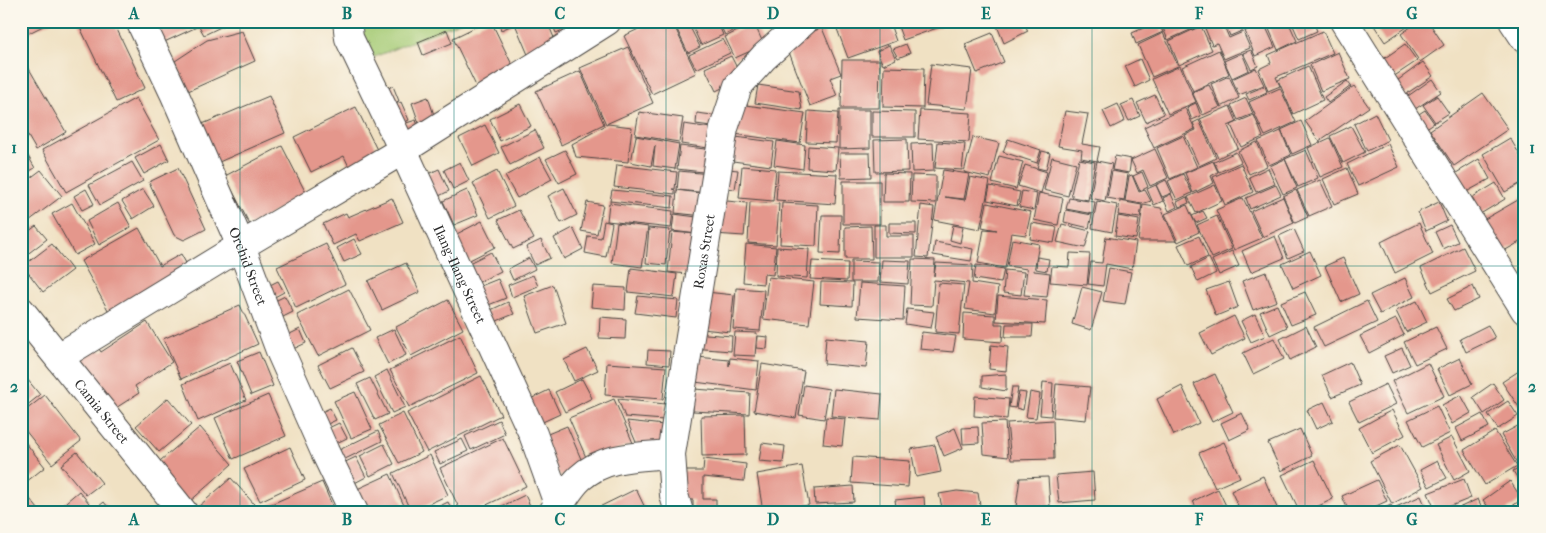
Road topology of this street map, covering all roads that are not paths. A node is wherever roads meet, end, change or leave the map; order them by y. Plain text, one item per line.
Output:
1 (140, 21) edge
2 (607, 21) edge
3 (804, 21) edge
4 (1344, 21) edge
5 (1513, 21) edge
6 (348, 30) edge
7 (1525, 39) edge
8 (404, 150) junction
9 (241, 246) junction
10 (1525, 310) edge
11 (21, 311) edge
12 (59, 357) junction
13 (671, 454) junction
14 (558, 509) edge
15 (183, 512) edge
16 (354, 512) edge
17 (679, 512) edge

1 - 9 street, Orchid Street
2 - 8 street
3 - 13 street, Roxas Street
4 - 10 street
5 - 7 street
6 - 8 street, Ilang-Ilang Street
8 - 9 street
8 - 14 street, Ilang-Ilang Street
9 - 12 street
9 - 16 street, Orchid Street
11 - 12 street, Camia Street
12 - 15 street, Camia Street
13 - 14 street
13 - 17 street, Roxas Street

